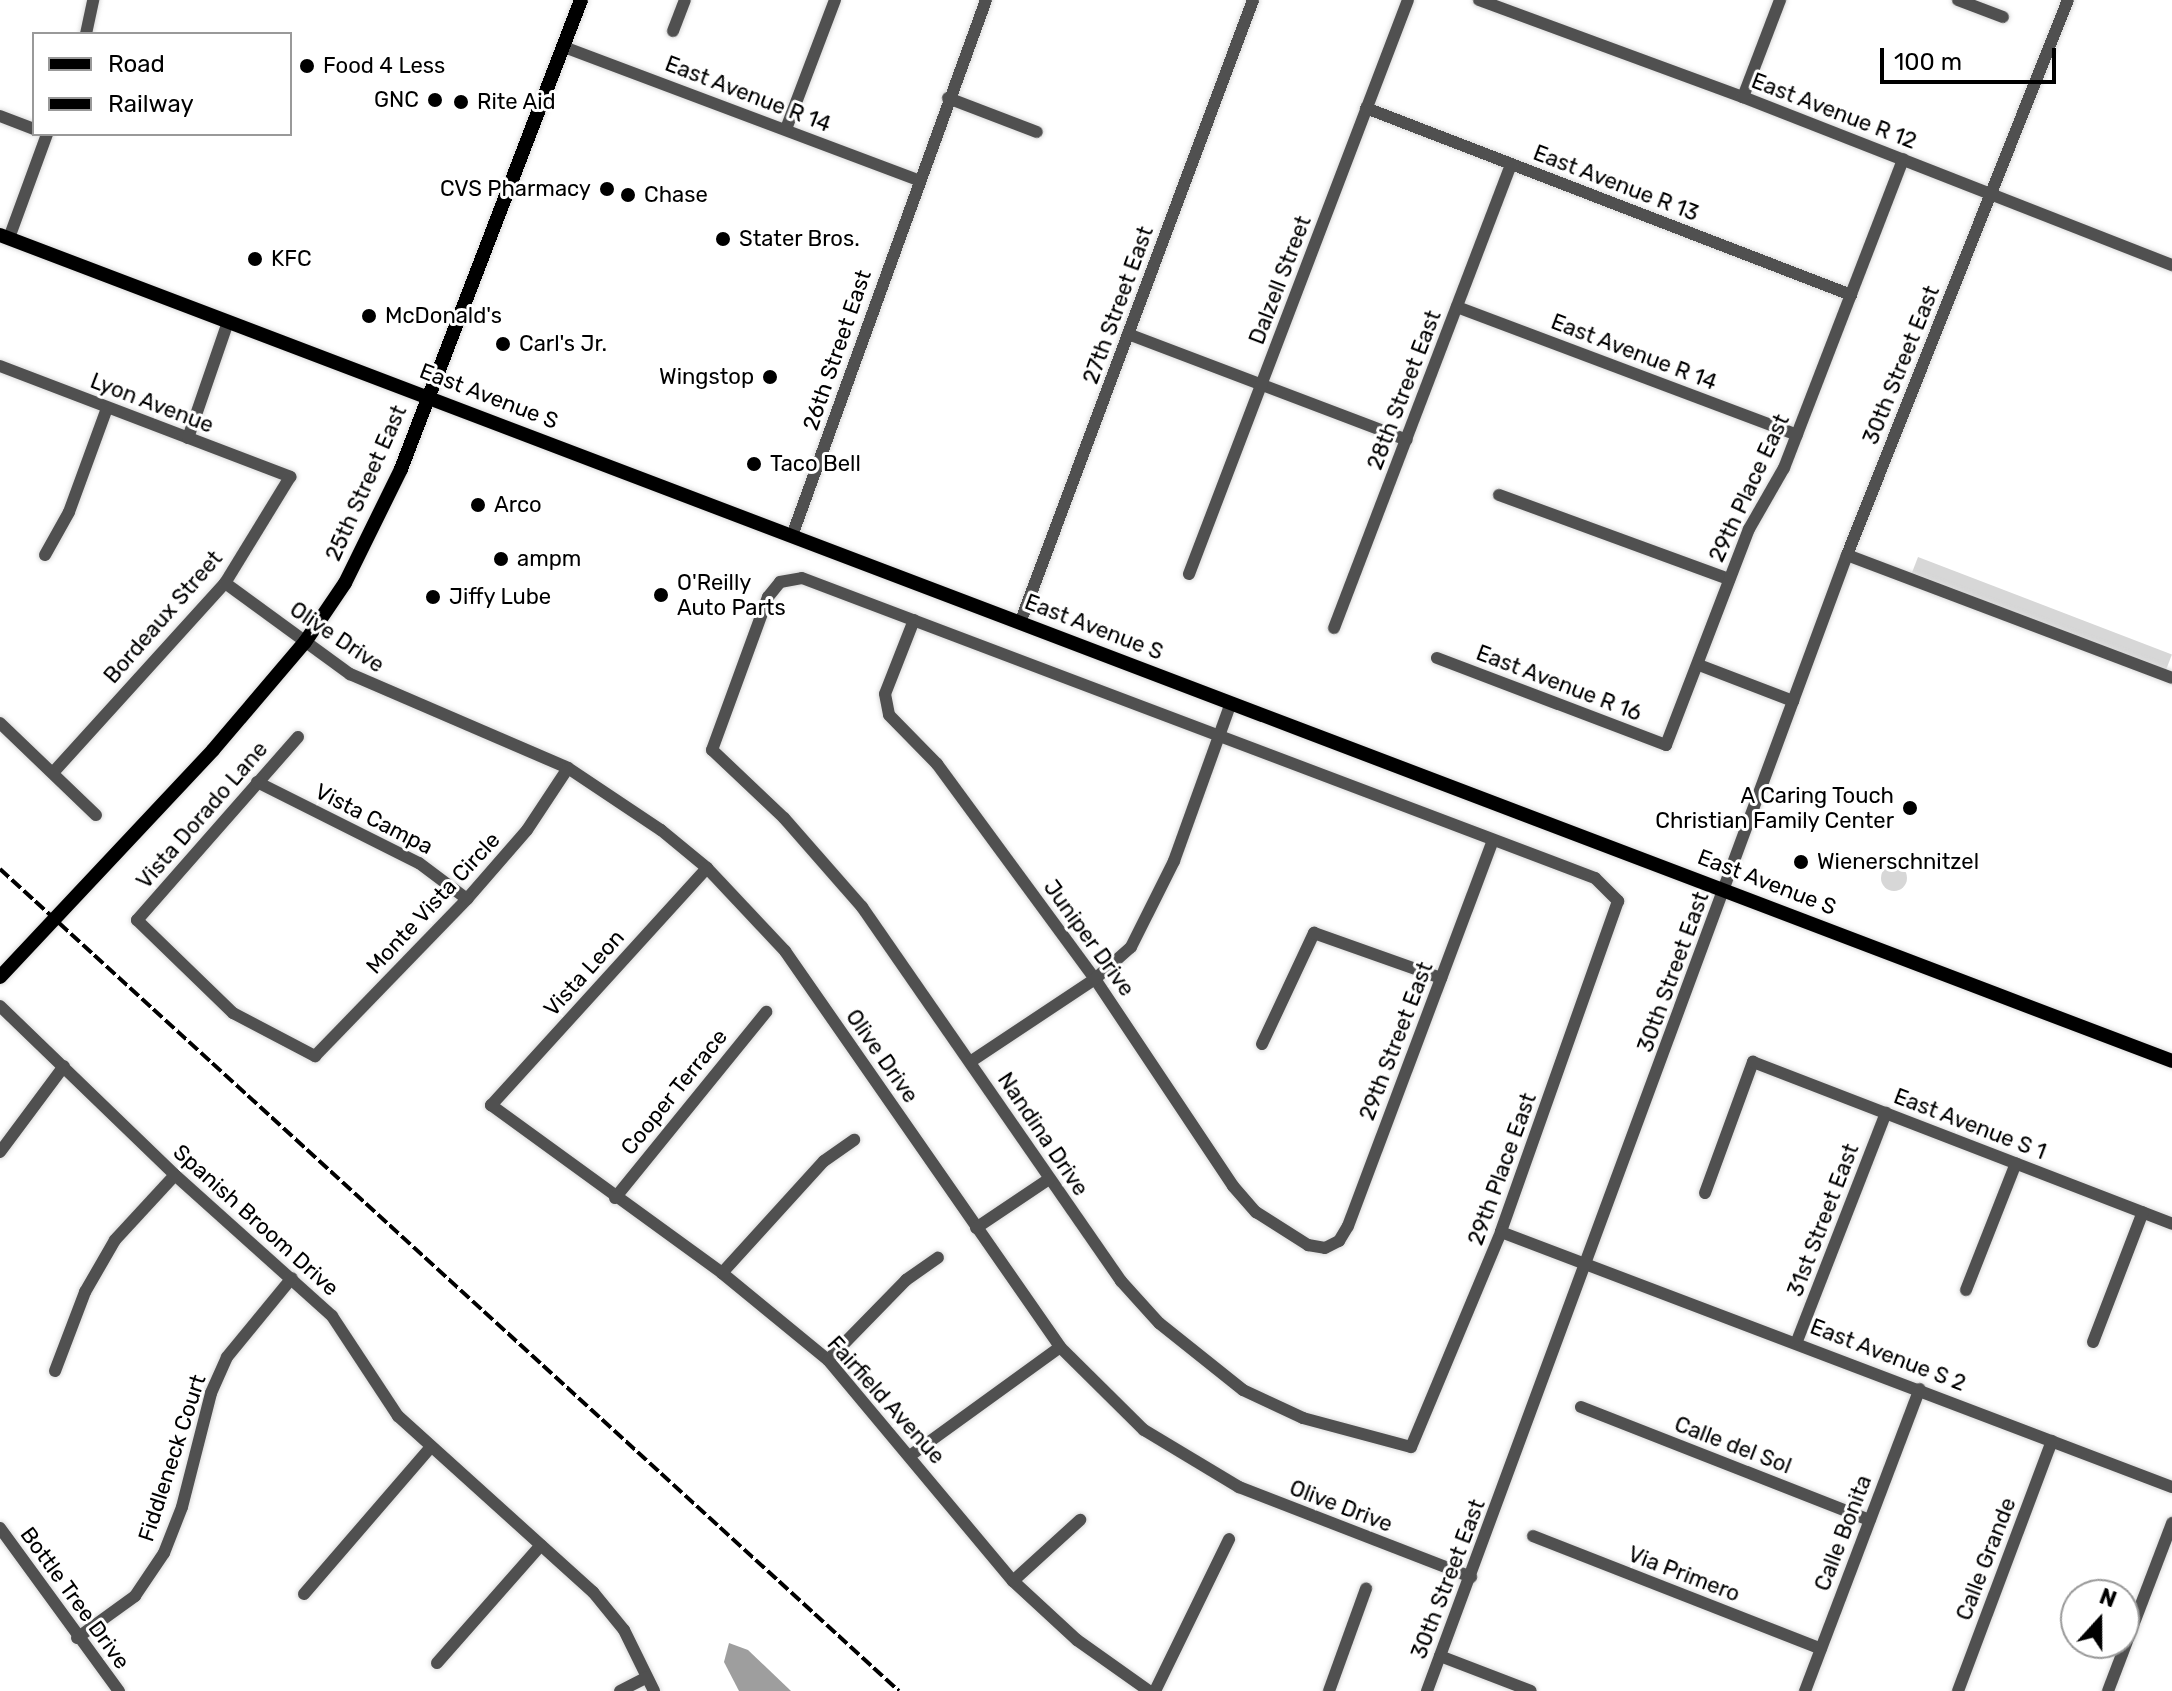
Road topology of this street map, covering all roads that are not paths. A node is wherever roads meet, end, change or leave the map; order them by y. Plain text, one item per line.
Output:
1 (93, 0) edge
2 (581, 0) edge
3 (685, 0) edge
4 (835, 0) edge
5 (986, 0) edge
6 (1253, 0) edge
7 (1408, 0) edge
8 (1479, 0) edge
9 (1780, 0) edge
10 (1958, 0) edge
11 (2068, 0) edge
12 (2003, 17) dead end
13 (673, 31) dead end
14 (86, 32) edge
15 (564, 47) junction
16 (1743, 97) junction
17 (948, 98) junction
18 (1366, 108) junction
19 (0, 116) edge
20 (32, 128) edge
21 (786, 129) junction
22 (1037, 132) dead end
23 (45, 136) edge
24 (1903, 159) junction
25 (1511, 165) junction
26 (918, 180) junction
27 (1990, 194) junction
28 (5, 236) edge
29 (2172, 265) edge
30 (1851, 295) junction
31 (1457, 307) junction
32 (228, 322) junction
33 (1128, 334) junction
34 (0, 366) edge
35 (1262, 384) junction
36 (429, 396) junction
37 (107, 408) junction
38 (1797, 435) junction
39 (188, 438) junction
40 (1407, 440) junction
41 (290, 477) joint
42 (1499, 495) dead end
43 (793, 533) junction
44 (45, 555) dead end
45 (1847, 555) junction
46 (1189, 574) dead end
47 (1729, 579) junction
48 (225, 583) junction
49 (914, 620) junction
50 (1020, 623) junction
51 (1334, 628) dead end
52 (305, 642) junction
53 (1437, 658) dead end
54 (1699, 665) junction
55 (2172, 678) edge
56 (1793, 701) junction
57 (1231, 703) junction
58 (0, 723) edge
59 (1217, 735) junction
60 (298, 737) dead end
61 (1666, 745) joint
62 (568, 768) junction
63 (53, 773) junction
64 (257, 782) junction
65 (96, 815) dead end
66 (1493, 840) junction
67 (707, 868) junction
68 (1725, 889) junction
69 (467, 899) junction
70 (0, 977) edge
71 (1441, 978) junction
72 (1095, 979) junction
73 (0, 1006) edge
74 (766, 1012) dead end
75 (1262, 1044) dead end
76 (315, 1056) joint
77 (2172, 1061) edge
78 (970, 1062) junction
79 (64, 1066) junction
80 (491, 1105) joint
81 (1886, 1113) junction
82 (854, 1140) dead end
83 (0, 1152) edge
84 (2016, 1163) junction
85 (175, 1175) junction
86 (1049, 1179) junction
87 (1705, 1193) dead end
88 (615, 1198) junction
89 (2143, 1212) junction
90 (2172, 1224) edge
91 (976, 1228) junction
92 (1501, 1232) junction
93 (1325, 1248) joint
94 (938, 1258) dead end
95 (1587, 1265) junction
96 (722, 1273) junction
97 (292, 1278) junction
98 (1966, 1290) dead end
99 (1797, 1341) junction
100 (2093, 1342) dead end
101 (1060, 1347) junction
102 (828, 1360) junction
103 (55, 1371) dead end
104 (1920, 1389) junction
105 (1581, 1407) dead end
106 (2052, 1441) junction
107 (431, 1447) junction
108 (1411, 1447) joint
109 (911, 1455) junction
110 (2172, 1487) edge
111 (1080, 1520) dead end
112 (1870, 1520) junction
113 (2172, 1523) edge
114 (0, 1528) edge
115 (1533, 1536) dead end
116 (1229, 1539) dead end
117 (541, 1545) junction
118 (1471, 1577) junction
119 (1013, 1581) junction
120 (1366, 1589) dead end
121 (304, 1594) dead end
122 (77, 1638) junction
123 (1821, 1649) junction
124 (1440, 1656) junction
125 (437, 1663) dead end
126 (647, 1677) junction
127 (119, 1691) edge
128 (620, 1691) edge
129 (654, 1691) edge
130 (1149, 1691) edge
131 (1155, 1691) edge
132 (1329, 1691) edge
133 (1427, 1691) edge
134 (1531, 1691) edge
135 (1805, 1691) edge
136 (1958, 1691) edge
137 (2108, 1691) edge

1 - 14 street
2 - 15 main road, 25th Street East
3 - 13 street
4 - 21 street
5 - 17 street, 26th Street East
6 - 33 street, 27th Street East
7 - 18 street, Dalzell Street
8 - 16 street, East Avenue R 12
9 - 16 street
10 - 12 street
11 - 27 street, 30th Street East
15 - 21 street, East Avenue R 14
15 - 36 main road, 25th Street East
16 - 24 street, East Avenue R 12
17 - 22 street
17 - 26 street, 26th Street East
18 - 25 street, East Avenue R 13
18 - 35 street, Dalzell Street
19 - 20 street
21 - 26 street, East Avenue R 14
23 - 28 street
24 - 27 street, East Avenue R 12
24 - 30 street, 29th Place East
25 - 30 street, East Avenue R 13
25 - 31 street, 28th Street East
26 - 43 street, 26th Street East
27 - 29 street, East Avenue R 12
27 - 45 street, 30th Street East
28 - 32 main road, East Avenue S
30 - 38 street, 29th Place East
31 - 38 street, East Avenue R 14
31 - 40 street, 28th Street East
32 - 36 main road, East Avenue S
32 - 39 street
33 - 35 street
33 - 50 street, 27th Street East
34 - 37 street, Lyon Avenue
35 - 40 street
35 - 46 street, Dalzell Street
36 - 43 main road, East Avenue S
36 - 52 main road, 25th Street East
37 - 39 street, Lyon Avenue
37 - 44 street
38 - 47 street, 29th Place East
39 - 41 street, Lyon Avenue
40 - 51 street, 28th Street East
41 - 48 street, Bordeaux Street
42 - 47 street
43 - 50 main road, East Avenue S
45 - 55 street
45 - 56 street, 30th Street East
47 - 54 street, 29th Place East
48 - 52 street, Olive Drive
48 - 63 street, Bordeaux Street
49 - 59 street
49 - 72 street, Juniper Drive
49 - 78 street, Nandina Drive
50 - 57 main road, East Avenue S
52 - 62 street, Olive Drive
52 - 70 main road, 25th Street East
53 - 61 street, East Avenue R 16
54 - 56 street
54 - 61 street, 29th Place East
56 - 68 street, 30th Street East
57 - 59 street
57 - 68 main road, East Avenue S
58 - 63 street
59 - 66 street
59 - 72 street
60 - 64 street, Vista Dorado Lane
62 - 67 street, Olive Drive
62 - 69 street, Monte Vista Circle
63 - 65 street
64 - 69 street, Vista Campa
64 - 76 street, Vista Dorado Lane
66 - 71 street, 29th Street East
66 - 92 street, 29th Place East
67 - 80 street, Vista Leon
67 - 91 street, Olive Drive
68 - 77 main road, East Avenue S
68 - 95 street, 30th Street East
69 - 76 street, Monte Vista Circle
71 - 75 street
71 - 93 street, 29th Street East
72 - 78 street
72 - 93 street, Juniper Drive
73 - 79 street, Spanish Broom Drive
74 - 88 street, Cooper Terrace
78 - 86 street, Nandina Drive
79 - 83 street
79 - 85 street, Spanish Broom Drive
80 - 88 street, Fairfield Avenue
81 - 84 street, East Avenue S 1
81 - 87 street, East Avenue S 1
81 - 99 street, 31st Street East
82 - 96 street
84 - 89 street, East Avenue S 1
84 - 98 street
85 - 97 street, Spanish Broom Drive
85 - 103 street
86 - 91 street
86 - 108 street, Nandina Drive
88 - 96 street, Fairfield Avenue
89 - 90 street, East Avenue S 1
89 - 100 street
91 - 101 street, Olive Drive
92 - 95 street, East Avenue S 2
92 - 108 street, 29th Place East
94 - 102 street
95 - 99 street, East Avenue S 2
95 - 118 street, 30th Street East
96 - 102 street, Fairfield Avenue
97 - 107 street, Spanish Broom Drive
97 - 122 street, Fiddleneck Court
99 - 104 street, East Avenue S 2
101 - 109 street
101 - 118 street, Olive Drive
102 - 109 street, Fairfield Avenue
104 - 106 street, East Avenue S 2
104 - 112 street, Calle Bonita
105 - 112 street, Calle del Sol
106 - 110 street, East Avenue S 2
106 - 136 street, Calle Grande
107 - 117 street, Spanish Broom Drive
107 - 121 street
109 - 119 street, Fairfield Avenue
111 - 119 street
112 - 123 street, Calle Bonita
113 - 137 street
114 - 122 street, Bottle Tree Drive
115 - 123 street, Via Primero
116 - 131 street
117 - 125 street
117 - 126 street, Spanish Broom Drive
118 - 124 street, 30th Street East
119 - 130 street, Fairfield Avenue
120 - 132 street
122 - 127 street, Bottle Tree Drive
123 - 135 street, Calle Bonita
124 - 133 street, 30th Street East
124 - 134 street
126 - 128 street
126 - 129 street, Spanish Broom Drive

